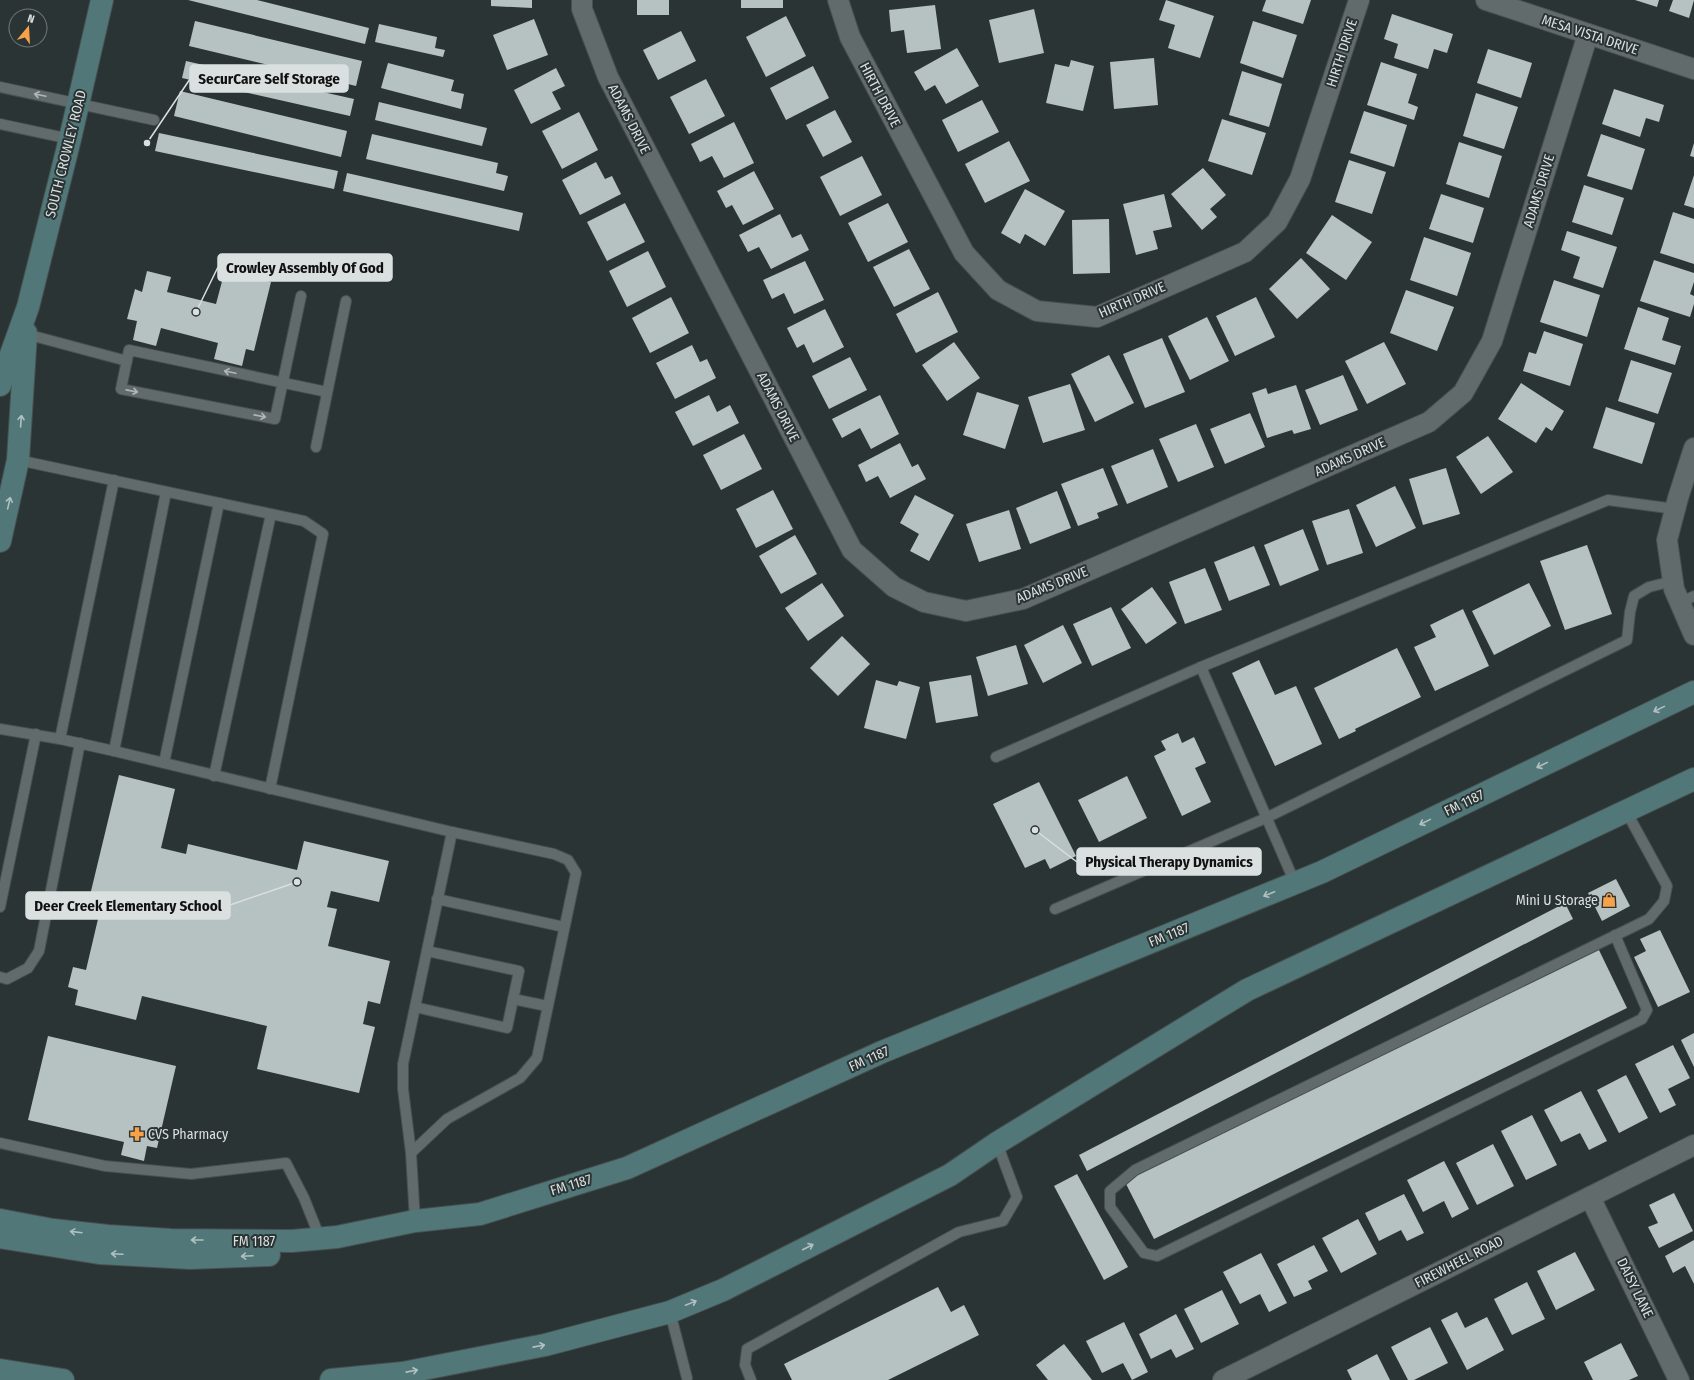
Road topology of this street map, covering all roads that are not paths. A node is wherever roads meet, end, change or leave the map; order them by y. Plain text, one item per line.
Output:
1 (102, 0) edge
2 (582, 0) edge
3 (838, 0) edge
4 (1359, 0) edge
5 (1486, 0) edge
6 (1588, 34) junction
7 (1694, 69) edge
8 (0, 87) edge
9 (78, 103) junction
10 (154, 120) dead end
11 (0, 124) edge
12 (70, 139) junction
13 (301, 296) dead end
14 (346, 301) dead end
15 (28, 308) junction
16 (26, 334) junction
17 (127, 361) junction
18 (282, 383) junction
19 (0, 385) edge
20 (327, 392) junction
21 (316, 447) dead end
22 (1694, 448) edge
23 (18, 460) junction
24 (114, 480) junction
25 (166, 492) junction
26 (219, 503) junction
27 (1675, 509) junction
28 (271, 514) junction
29 (0, 541) edge
30 (1673, 581) junction
31 (1687, 600) edge
32 (1694, 635) edge
33 (1201, 667) junction
34 (1694, 692) edge
35 (0, 729) edge
36 (36, 734) junction
37 (60, 739) junction
38 (80, 743) junction
39 (114, 751) junction
40 (996, 757) dead end
41 (164, 763) junction
42 (214, 776) junction
43 (1694, 779) edge
44 (270, 789) junction
45 (1626, 811) junction
46 (1266, 818) junction
47 (452, 832) junction
48 (1295, 883) junction
49 (437, 899) junction
50 (0, 907) edge
51 (1055, 909) dead end
52 (564, 927) junction
53 (1615, 935) junction
54 (427, 951) junction
55 (0, 978) edge
56 (513, 999) junction
57 (548, 1006) junction
58 (415, 1007) junction
59 (0, 1142) edge
60 (997, 1143) junction
61 (1694, 1145) edge
62 (411, 1153) junction
63 (1590, 1197) junction
64 (0, 1220) edge
65 (415, 1221) junction
66 (329, 1237) junction
67 (0, 1238) edge
68 (670, 1312) junction
69 (0, 1370) edge
70 (685, 1379) edge
71 (63, 1380) edge
72 (331, 1380) edge
73 (751, 1380) edge
74 (1223, 1380) edge
75 (1679, 1380) edge

1 - 9 main road, SOUTH CROWLEY ROAD
2 - 6 street, ADAMS DRIVE
3 - 4 street, HIRTH DRIVE
5 - 6 street, MESA VISTA DRIVE
6 - 7 street, MESA VISTA DRIVE
9 -> 8 lane
9 - 10 lane
9 - 12 main road, SOUTH CROWLEY ROAD
11 - 12 lane
12 - 15 main road, SOUTH CROWLEY ROAD
13 - 18 lane
14 - 20 lane
15 - 16 main road, SOUTH CROWLEY ROAD
15 - 19 main road, SOUTH CROWLEY ROAD
16 - 17 lane
23 -> 16 main road, SOUTH CROWLEY ROAD
18 -> 17 lane
17 -> 18 lane
18 - 20 lane
20 - 21 lane
22 - 27 street
23 - 24 lane
29 -> 23 main road, SOUTH CROWLEY ROAD
24 - 25 lane
24 - 37 lane
25 - 26 lane
25 - 39 lane
26 - 28 lane
26 - 41 lane
27 - 30 street
27 - 33 lane
28 - 42 lane
28 - 44 lane
30 - 31 street
30 - 46 lane
31 - 32 street
33 - 40 lane
33 - 46 lane
34 -> 48 main road, FM 1187 / FM 1187
35 - 36 lane
36 - 37 lane
36 - 50 lane
37 - 38 lane
38 - 39 lane
38 - 55 lane
39 - 41 lane
41 - 42 lane
42 - 44 lane
43 - 45 main road
44 - 47 lane
45 - 53 lane
45 - 60 main road
46 - 48 lane
46 - 51 lane
47 - 49 lane
47 - 52 lane
48 -> 65 main road, FM 1187 / FM 1187
49 - 52 lane
49 - 54 lane
52 - 57 lane
53 - 53 lane
54 - 56 lane
54 - 58 lane
56 - 57 lane
56 - 58 lane
57 - 62 lane
58 - 62 lane
59 - 66 lane
68 -> 60 main road
60 - 73 lane
61 - 63 street, FIREWHEEL ROAD
62 - 65 lane
63 - 74 street, FIREWHEEL ROAD
63 - 75 street, DAISY LANE
66 -> 64 main road, FM 1187 / FM 1187
65 - 66 main road, FM 1187 / FM 1187
66 -> 67 main road
68 - 70 lane
72 -> 68 main road
69 - 71 main road

